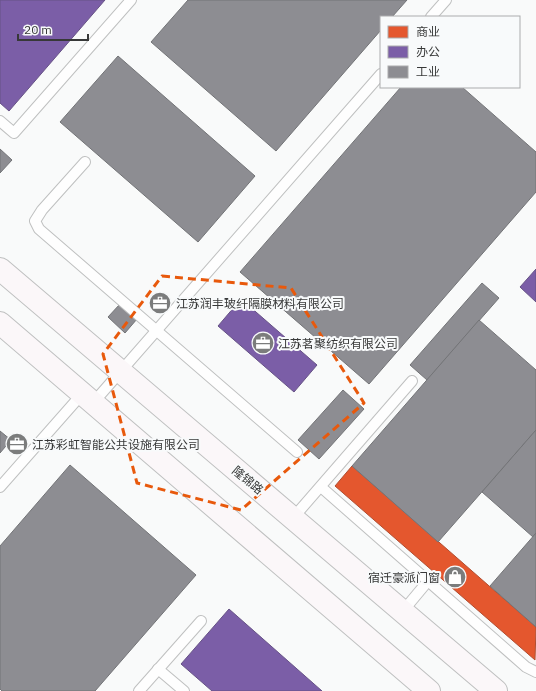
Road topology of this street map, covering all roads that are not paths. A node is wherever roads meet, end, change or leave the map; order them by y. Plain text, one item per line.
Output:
1 (131, 0) edge
2 (446, 0) edge
3 (432, 16) edge
4 (380, 75) edge
5 (0, 121) edge
6 (85, 162) dead end
7 (0, 269) edge
8 (0, 323) edge
9 (157, 330) junction
10 (121, 371) junction
11 (412, 381) dead end
12 (88, 398) junction
13 (297, 452) dead end
14 (0, 487) edge
15 (321, 487) junction
16 (294, 518) junction
17 (428, 581) junction
18 (403, 612) junction
19 (201, 621) dead end
20 (158, 669) junction
21 (536, 672) edge
22 (139, 691) edge
23 (184, 691) edge
24 (429, 691) edge
25 (496, 691) edge

1 - 5 lane
2 - 3 lane
4 - 9 lane
6 - 9 lane
7 - 10 main road, 隆锦路
8 - 12 main road
9 - 10 lane
9 - 13 lane
10 - 12 lane
10 - 16 main road, 隆锦路
11 - 15 lane
12 - 14 lane
12 - 24 main road
15 - 16 lane
15 - 17 lane
16 - 18 main road, 隆锦路
17 - 18 lane
17 - 21 lane
18 - 25 main road, 隆锦路
19 - 20 lane
20 - 22 lane
20 - 23 lane

